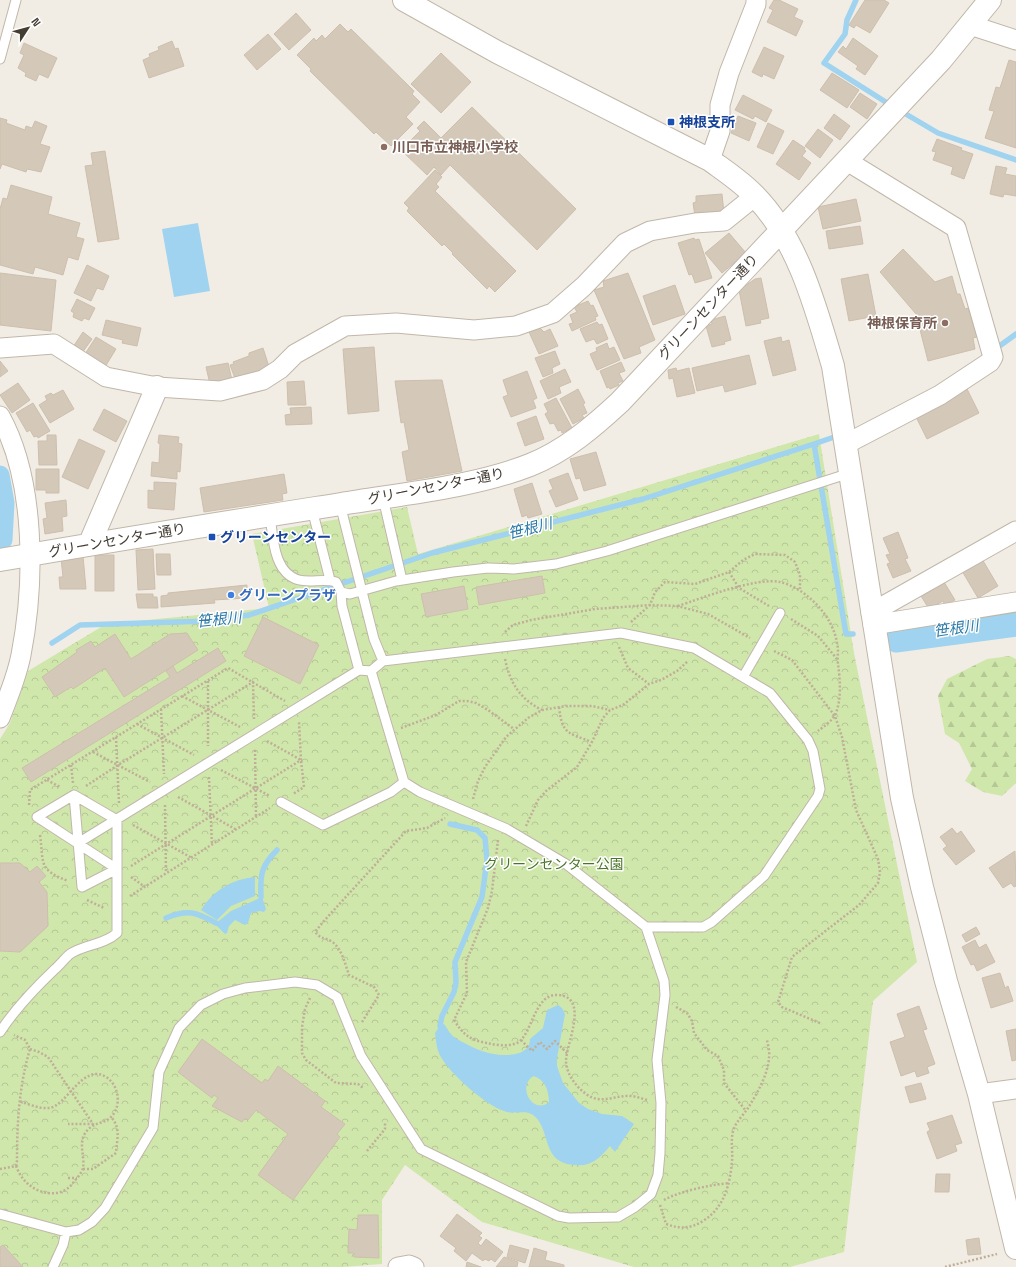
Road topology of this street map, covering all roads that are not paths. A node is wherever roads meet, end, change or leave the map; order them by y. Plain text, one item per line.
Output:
1 (16, 0) edge
2 (404, 0) edge
3 (756, 0) edge
4 (990, 0) edge
5 (970, 24) junction
6 (1016, 40) edge
7 (0, 59) edge
8 (710, 160) junction
9 (847, 160) junction
10 (756, 196) junction
11 (781, 229) junction
12 (0, 348) edge
13 (157, 387) junction
14 (0, 416) edge
15 (846, 444) junction
16 (850, 473) junction
17 (383, 498) junction
18 (340, 504) junction
19 (312, 509) junction
20 (270, 515) junction
21 (1016, 531) edge
22 (90, 543) junction
23 (29, 555) junction
24 (0, 560) edge
25 (330, 580) junction
26 (402, 580) junction
27 (361, 591) junction
28 (341, 592) junction
29 (1016, 602) edge
30 (780, 613) dead end
31 (872, 619) junction
32 (384, 661) junction
33 (359, 670) junction
34 (371, 671) junction
35 (743, 678) junction
36 (0, 718) edge
37 (404, 782) junction
38 (74, 795) junction
39 (281, 802) road end
40 (117, 820) junction
41 (78, 843) junction
42 (119, 870) junction
43 (646, 927) junction
44 (0, 1032) edge
45 (1016, 1088) edge
46 (979, 1094) junction
47 (0, 1214) edge
48 (66, 1232) junction
49 (1009, 1250) edge
50 (53, 1267) edge
51 (398, 1267) edge
52 (414, 1267) edge

1 - 7 lane
2 - 8 street
3 - 8 street
4 - 5 street, グリーンセンター通り
5 - 6 street
5 - 9 street, グリーンセンター通り
8 - 10 street
9 - 11 street, グリーンセンター通り
9 - 15 street
10 - 11 street
10 - 13 street
11 - 15 street
11 - 17 street, グリーンセンター通り
12 - 13 street
13 - 22 street
14 - 23 street
15 - 16 street
16 - 26 lane
16 - 31 street
17 - 18 street, グリーンセンター通り
17 - 26 lane
18 - 19 street, グリーンセンター通り
18 - 27 lane
19 - 20 street, グリーンセンター通り
19 - 25 lane
20 - 22 street, グリーンセンター通り
20 - 25 lane
21 - 31 street
22 - 23 street, グリーンセンター通り
23 - 24 street, グリーンセンター通り
23 - 36 street
25 - 28 lane
26 - 27 lane
27 - 28 lane
27 - 32 lane
28 - 33 lane
29 - 31 street
30 - 35 lane
31 - 46 street
32 - 34 lane
32 - 35 lane
33 - 34 lane
33 - 40 lane
34 - 37 lane
35 - 43 lane
37 - 39 lane
37 - 43 lane
38 - 40 lane
38 - 41 lane
38 - 41 lane
40 - 41 lane
40 - 42 lane
41 - 42 lane
41 - 42 lane
42 - 44 lane
43 - 48 lane
45 - 46 street
46 - 49 street
47 - 48 lane
48 - 50 lane
51 - 52 street

